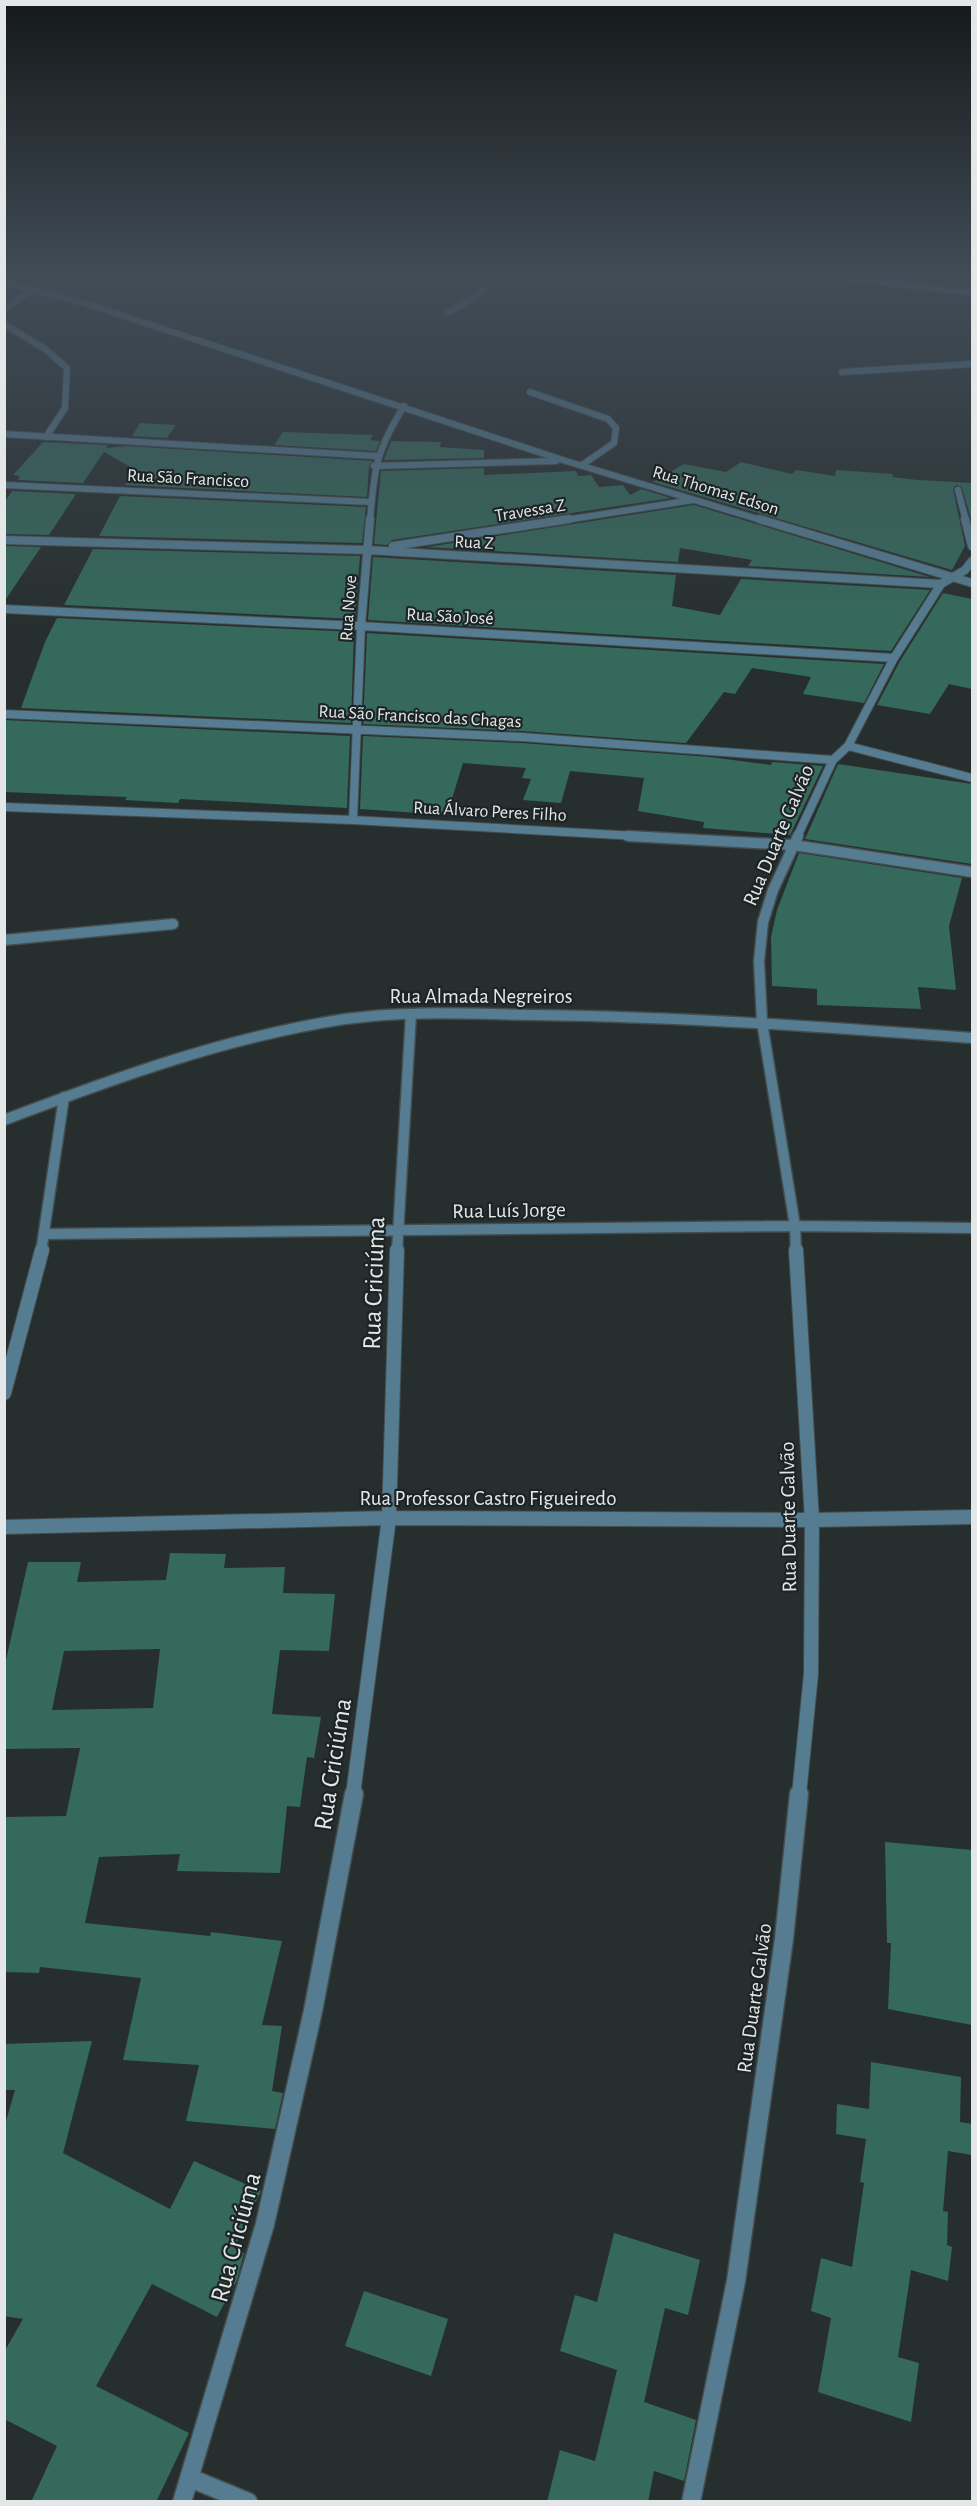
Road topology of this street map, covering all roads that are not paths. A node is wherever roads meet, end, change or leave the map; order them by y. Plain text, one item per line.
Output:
1 (66, 395) edge
2 (370, 395) edge
3 (539, 395) edge
4 (404, 406) junction
5 (4, 434) edge
6 (46, 437) junction
7 (376, 456) junction
8 (566, 460) junction
9 (582, 465) junction
10 (374, 466) junction
11 (4, 484) edge
12 (958, 490) dead end
13 (697, 500) junction
14 (370, 502) junction
15 (4, 540) edge
16 (972, 546) edge
17 (367, 550) junction
18 (972, 561) edge
19 (946, 580) junction
20 (972, 583) edge
21 (4, 609) edge
22 (361, 626) junction
23 (894, 658) junction
24 (4, 714) edge
25 (357, 728) junction
26 (848, 746) junction
27 (833, 760) junction
28 (972, 778) edge
29 (4, 807) edge
30 (353, 820) junction
31 (793, 845) junction
32 (972, 872) edge
33 (173, 924) dead end
34 (4, 940) edge
35 (411, 1014) junction
36 (762, 1022) junction
37 (972, 1038) edge
38 (64, 1097) junction
39 (4, 1120) edge
40 (795, 1226) junction
41 (972, 1228) edge
42 (398, 1230) junction
43 (46, 1234) junction
44 (4, 1393) edge
45 (972, 1517) edge
46 (389, 1518) junction
47 (812, 1520) junction
48 (4, 1527) edge
49 (190, 2478) junction
50 (182, 2502) edge
51 (248, 2502) edge
52 (691, 2502) edge

1 - 6 street
2 - 4 street, Rua Thomas Edson
3 - 9 street
4 - 7 street, Rua Nove
4 - 8 street, Rua Thomas Edson
5 - 6 street
6 - 7 street
7 - 10 street, Rua Nove
8 - 9 street, Rua Thomas Edson
8 - 10 street
9 - 13 street, Rua Thomas Edson
10 - 14 street, Rua Nove
11 - 14 street, Rua São Francisco
12 - 16 street
13 - 17 street, Travessa Z
13 - 19 street, Rua Thomas Edson
14 - 17 street, Rua Nove
15 - 17 street, Rua Z
17 - 19 street, Rua Z
17 - 22 street, Rua Nove
18 - 19 street
19 - 20 street, Rua Thomas Edson
19 - 23 street, Rua Duarte Galvão
21 - 22 street, Rua São José
22 - 23 street, Rua São José
22 - 25 street, Rua Nove
23 - 26 street, Rua Duarte Galvão
24 - 25 street, Rua São Francisco das Chagas
25 - 27 street, Rua São Francisco das Chagas
25 - 30 street, Rua Nove
26 - 27 street, Rua Duarte Galvão
26 - 28 street
27 - 31 street, Rua Duarte Galvão
29 - 30 street, Rua Álvaro Peres Filho
30 - 31 street, Rua Álvaro Peres Filho
31 - 32 street, Rua Álvaro Peres Filho
31 - 36 street, Rua Duarte Galvão
33 - 34 street
35 - 36 street, Rua Almada Negreiros
35 - 38 street, Rua Almada Negreiros
35 - 42 street, Rua Criciúma
36 - 37 street, Rua Almada Negreiros
36 - 40 street, Rua Duarte Galvão
38 - 39 street, Rua Almada Negreiros
38 - 43 street
40 - 41 street, Rua Luís Jorge
40 - 42 street, Rua Luís Jorge
40 - 47 street, Rua Duarte Galvão
42 - 43 street, Rua Luís Jorge
42 - 46 street, Rua Criciúma
43 - 44 street
45 - 47 street, Rua Professor Castro Figueiredo
46 - 47 street, Rua Professor Castro Figueiredo
46 - 48 street, Rua Professor Castro Figueiredo
46 - 49 street, Rua Criciúma
47 - 52 street, Rua Duarte Galvão
49 - 50 street, Rua Criciúma
49 - 51 street

